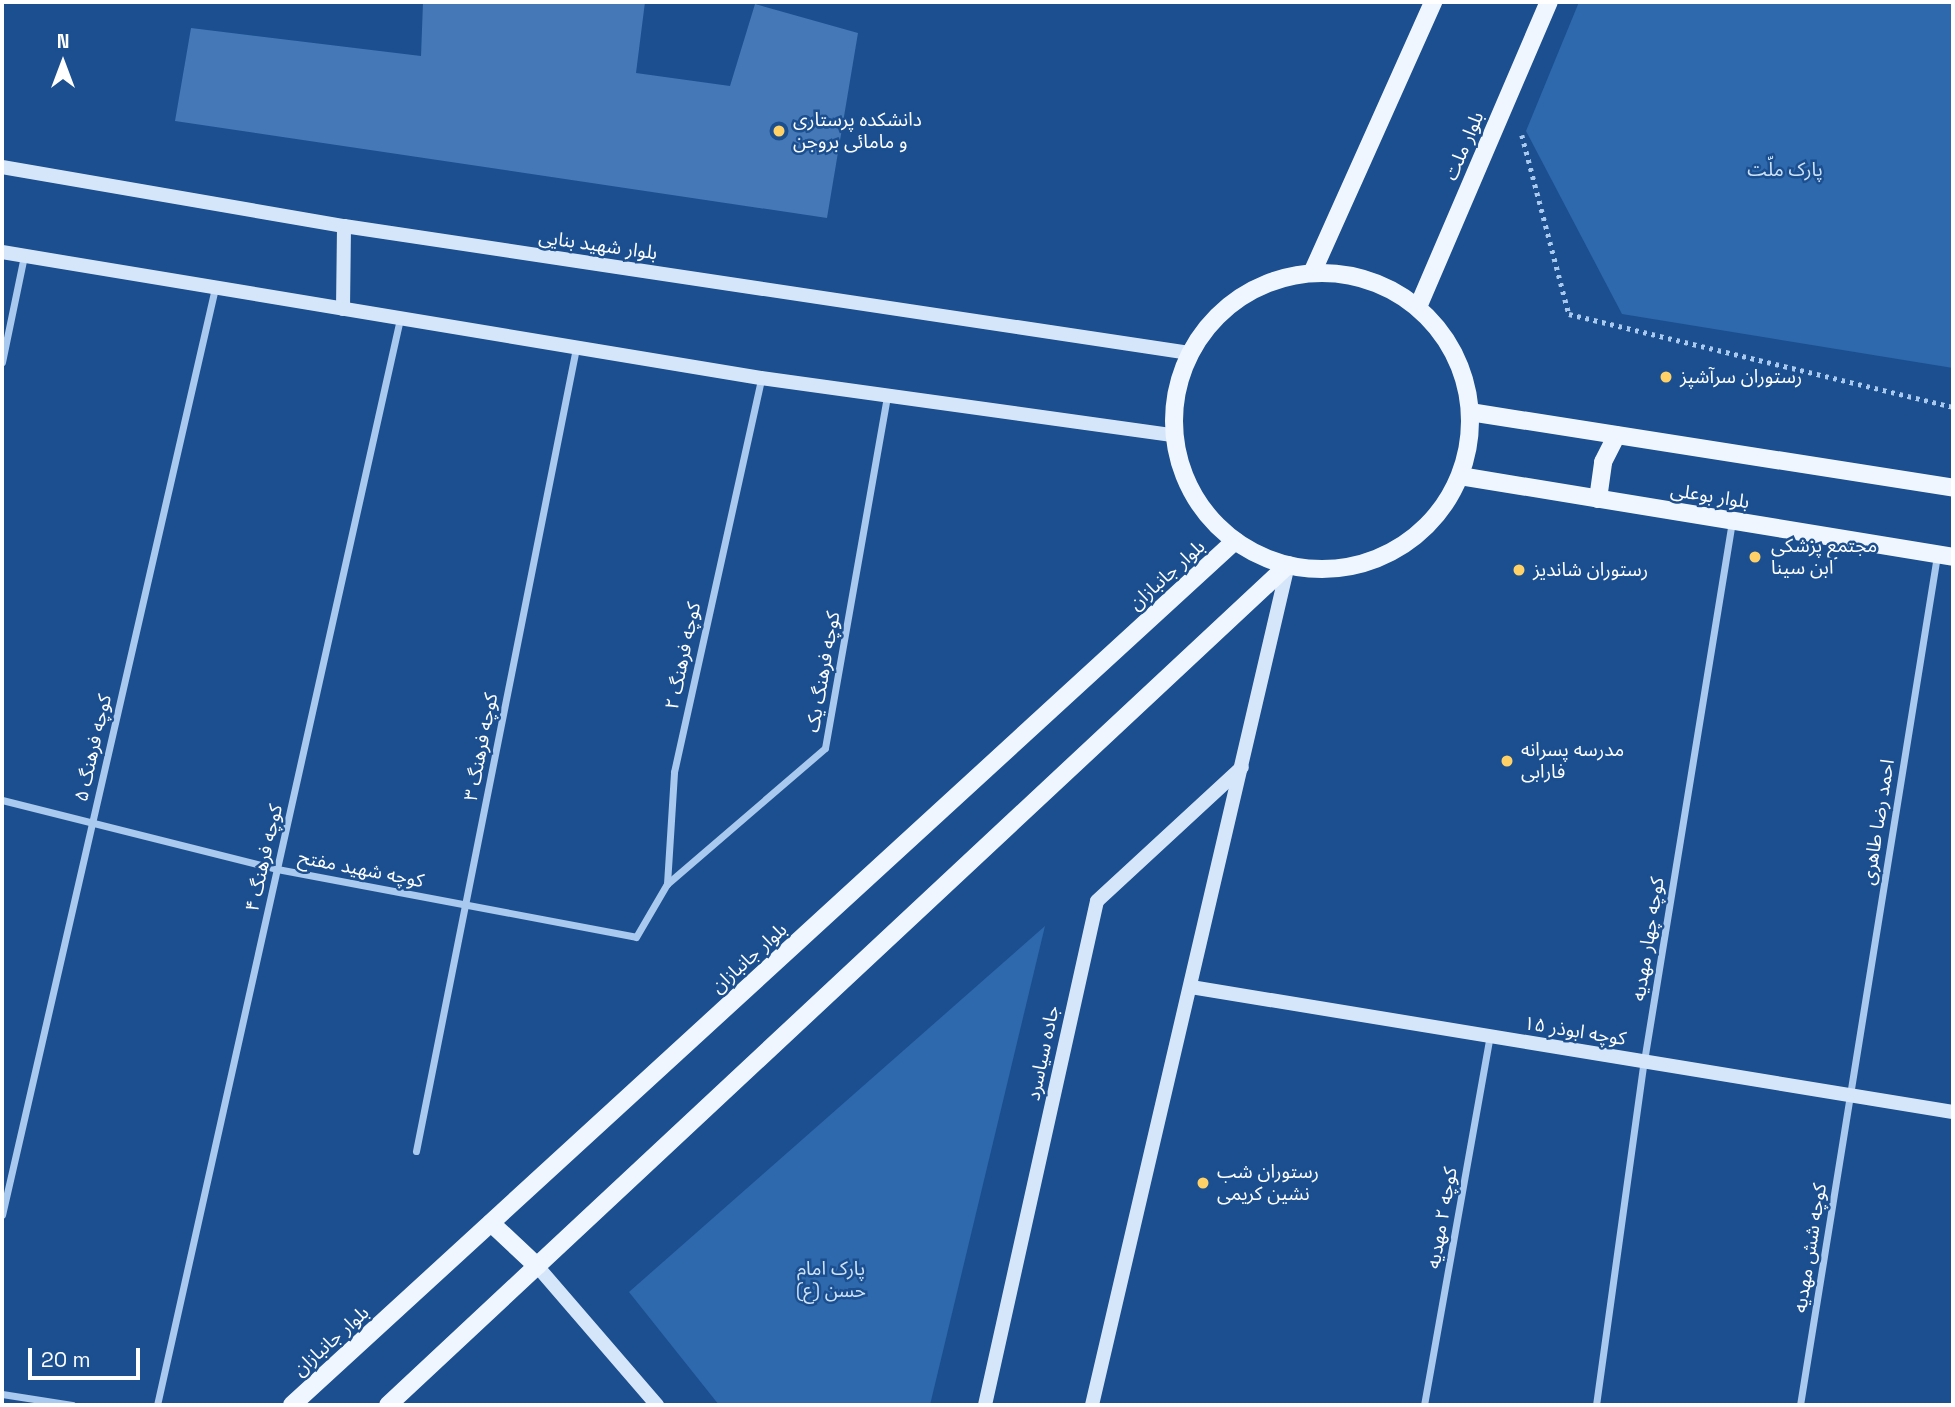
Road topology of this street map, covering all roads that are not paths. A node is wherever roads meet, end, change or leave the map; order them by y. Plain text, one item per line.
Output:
1 (1433, 2) edge
2 (1549, 2) edge
3 (2, 167) edge
4 (344, 226) junction
5 (2, 252) edge
6 (24, 256) junction
7 (1312, 273) junction
8 (215, 288) junction
9 (1418, 307) junction
10 (343, 309) junction
11 (400, 318) junction
12 (576, 348) junction
13 (1190, 352) junction
14 (2, 362) edge
15 (761, 379) junction
16 (887, 396) junction
17 (1470, 412) junction
18 (1174, 435) junction
19 (1617, 435) junction
20 (1460, 476) junction
21 (1953, 488) edge
22 (1598, 499) junction
23 (1732, 521) junction
24 (1235, 541) junction
25 (1945, 555) edge
26 (1288, 565) junction
27 (1242, 767) junction
28 (2, 800) edge
29 (92, 823) junction
30 (278, 869) junction
31 (667, 884) junction
32 (467, 905) junction
33 (636, 937) joint
34 (1191, 988) junction
35 (1490, 1036) junction
36 (1644, 1061) junction
37 (1850, 1095) junction
38 (1953, 1112) edge
39 (416, 1151) dead end
40 (2, 1215) edge
41 (491, 1223) junction
42 (537, 1266) junction
43 (2, 1394) edge
44 (1093, 1403) edge
45 (72, 1405) edge
46 (157, 1405) edge
47 (292, 1405) edge
48 (388, 1405) edge
49 (657, 1405) edge
50 (985, 1405) edge
51 (1424, 1405) edge
52 (1596, 1405) edge
53 (1800, 1405) edge

1 - 7 main road
2 - 9 main road, بلوار ملت
3 - 4 main road, بلوار شهید بنایی
4 - 10 main road
4 - 13 main road, بلوار شهید بنایی
5 - 6 main road
6 - 8 main road
6 - 14 street
7 - 9 main road
7 - 13 main road
8 - 10 main road
8 - 29 street, کوچه فرهنگ ۵
9 - 17 main road
10 - 11 main road
11 - 12 main road
11 - 30 street, کوچه فرهنگ ۴
12 - 15 main road
12 - 32 street, کوچه فرهنگ ۳
13 - 18 main road
15 - 16 main road
15 - 31 street, کوچه فرهنگ ۲
16 - 18 main road
16 - 31 street, کوچه فرهنگ یک
17 - 19 main road
17 - 20 main road
18 - 24 main road
19 - 21 main road
19 - 22 main road
20 - 22 main road, بلوار بوعلی
20 - 26 main road
22 - 23 main road, بلوار بوعلی
23 - 25 main road, بلوار بوعلی
23 - 36 street, کوچه چهار مهدیه
24 - 26 main road
24 - 41 main road, بلوار جانبازان
25 - 37 street, احمد رضا طاهری
26 - 27 main road
26 - 42 main road
27 - 34 main road
27 - 50 main road, جاده سیاسرد
28 - 29 street, کوچه شهید مفتح
29 - 30 street, کوچه شهید مفتح
29 - 40 street, کوچه فرهنگ ۵
30 - 32 street, کوچه شهید مفتح
30 - 46 street, کوچه فرهنگ ۴
31 - 33 street, کوچه فرهنگ ۲
32 - 33 street, کوچه شهید مفتح
32 - 39 street, کوچه فرهنگ ۳
34 - 35 main road, کوچه ابوذر ۱۵
34 - 44 main road
35 - 36 main road, کوچه ابوذر ۱۵
35 - 51 street, کوچه ۲ مهدیه
36 - 37 main road, کوچه ابوذر ۱۵
36 - 52 street, کوچه چهار مهدیه
37 - 38 main road, کوچه ابوذر ۱۵
37 - 53 street, کوچه شش مهدیه
41 - 42 main road
41 - 47 main road, بلوار جانبازان
42 - 48 main road
42 - 49 main road
43 - 45 street

